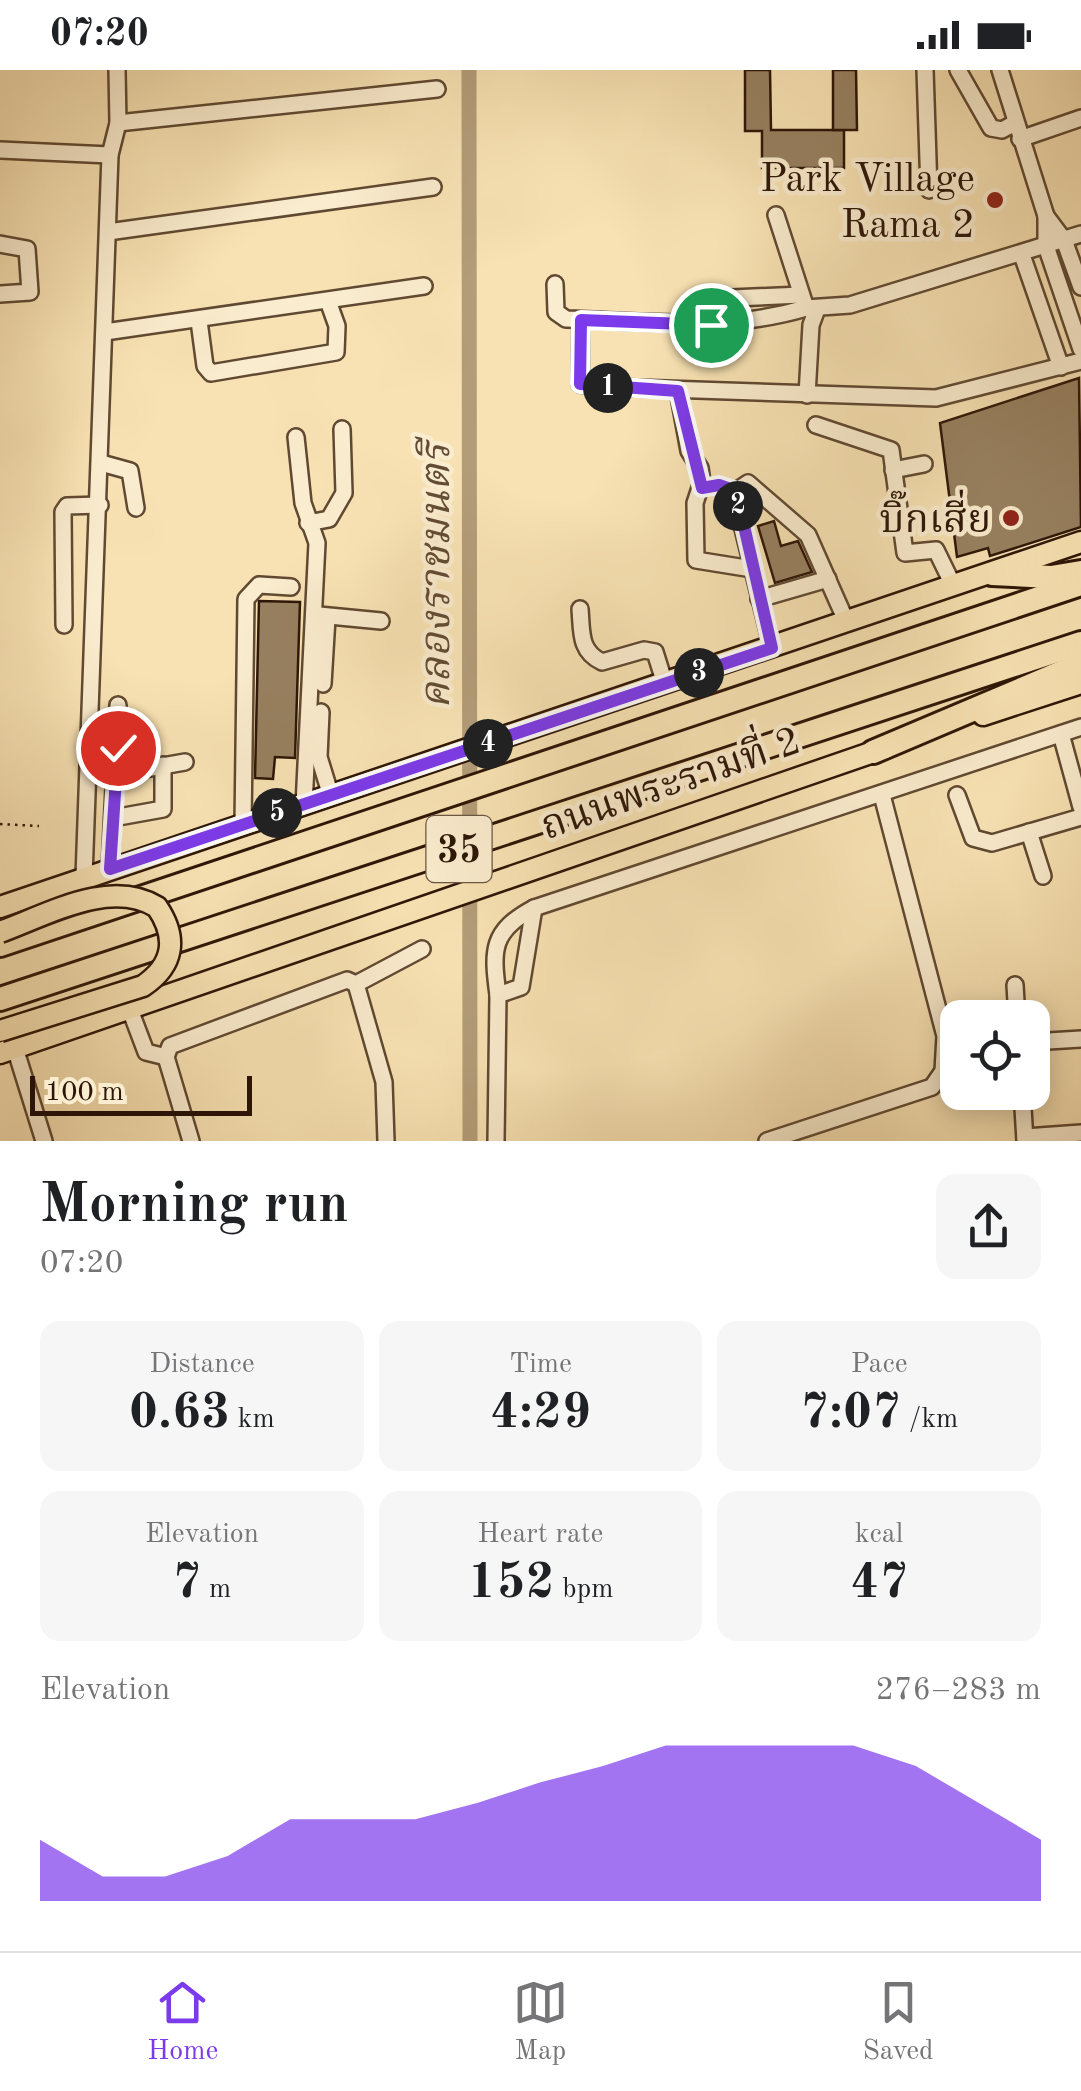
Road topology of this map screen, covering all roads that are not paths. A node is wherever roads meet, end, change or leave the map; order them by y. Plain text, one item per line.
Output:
1 (117, 70) edge
2 (924, 70) edge
3 (958, 70) edge
4 (1000, 70) edge
5 (438, 89) dead end
6 (1081, 118) edge
7 (118, 123) junction
8 (1018, 131) junction
9 (0, 150) edge
10 (110, 156) junction
11 (433, 187) dead end
12 (929, 190) dead end
13 (776, 214) dead end
14 (1046, 216) junction
15 (108, 232) junction
16 (1081, 234) edge
17 (1064, 240) junction
18 (0, 244) edge
19 (1046, 246) junction
20 (1022, 255) junction
21 (555, 284) dead end
22 (424, 286) dead end
23 (1081, 287) edge
24 (0, 294) edge
25 (710, 299) dead end
26 (328, 302) junction
27 (808, 304) junction
28 (581, 320) junction
29 (199, 321) junction
30 (105, 332) junction
31 (1081, 350) edge
32 (1081, 362) edge
33 (1061, 367) junction
34 (678, 391) junction
35 (806, 394) junction
36 (816, 425) dead end
37 (342, 428) dead end
38 (296, 438) dead end
39 (101, 463) junction
40 (924, 464) dead end
41 (893, 470) junction
42 (702, 488) junction
43 (736, 491) junction
44 (100, 505) junction
45 (136, 508) dead end
46 (308, 522) junction
47 (1081, 542) edge
48 (752, 570) junction
49 (1081, 572) edge
50 (992, 574) junction
51 (828, 579) junction
52 (1081, 584) edge
53 (291, 587) dead end
54 (954, 587) junction
55 (759, 599) junction
56 (1081, 600) edge
57 (580, 609) dead end
58 (321, 616) junction
59 (381, 621) dead end
60 (848, 623) junction
61 (64, 625) dead end
62 (1081, 633) edge
63 (1081, 642) edge
64 (772, 648) junction
65 (1081, 664) edge
66 (1081, 683) edge
67 (665, 684) junction
68 (773, 704) dead end
69 (118, 705) dead end
70 (1081, 727) edge
71 (782, 734) dead end
72 (1061, 734) junction
73 (873, 752) junction
74 (185, 762) dead end
75 (163, 765) junction
76 (117, 774) junction
77 (882, 794) junction
78 (956, 795) dead end
79 (331, 796) junction
80 (304, 805) junction
81 (1081, 808) edge
82 (1081, 817) edge
83 (113, 818) junction
84 (243, 824) junction
85 (1029, 832) junction
86 (110, 869) junction
87 (1043, 876) dead end
88 (84, 878) junction
89 (0, 907) edge
90 (534, 908) junction
91 (0, 932) edge
92 (0, 945) edge
93 (422, 949) dead end
94 (356, 984) junction
95 (1015, 985) dead end
96 (498, 995) junction
97 (0, 1000) edge
98 (1016, 1000) edge
99 (129, 1008) junction
100 (0, 1031) edge
101 (1081, 1040) edge
102 (1050, 1041) edge
103 (8, 1051) edge
104 (166, 1057) junction
105 (1023, 1110) edge
106 (1081, 1133) edge
107 (1025, 1139) edge
108 (44, 1141) edge
109 (190, 1141) edge
110 (386, 1141) edge
111 (496, 1141) edge
112 (767, 1141) edge

1 - 7 street
2 - 12 street
3 - 8 street
4 - 8 street
5 - 7 street
6 - 8 street
7 - 10 street
8 - 14 street
9 - 10 street
10 - 15 street
11 - 15 street
13 - 27 street
14 - 17 street
14 - 19 street
15 - 30 street
16 - 17 street
17 - 19 street
17 - 23 street
18 - 24 street
19 - 20 street
19 - 31 street
20 - 27 street
20 - 33 street
21 - 28 street
22 - 26 street
25 - 27 street
26 - 29 street
26 - 29 street
27 - 28 street
27 - 35 street
28 - 34 street
29 - 30 street
30 - 39 street
32 - 33 street
33 - 35 street
34 - 35 street
34 - 42 street
36 - 41 street
37 - 46 street
38 - 46 street
39 - 44 street
39 - 45 street
40 - 41 street
41 - 54 street
42 - 43 street
42 - 48 street
43 - 48 street
43 - 51 street
44 - 61 street
44 - 88 street
46 - 58 street
47 - 50 main road, 35
48 - 55 street
49 - 50 highway
50 - 54 main road, 35
51 - 55 street
51 - 60 street
52 - 92 highway, ถนนพระรามที่ 2 / 35
53 - 84 street
54 - 60 main road, 35
55 - 64 street
56 - 68 highway
57 - 67 street
58 - 59 street
58 - 79 street
58 - 80 street
60 - 64 main road, 35
62 - 71 highway
63 - 97 highway, ถนนพระรามที่ 2 / 35
64 - 67 main road, 35
65 - 73 highway
66 - 73 main road, ถนนพระรามที่ 2 / 35
67 - 79 main road, 35
69 - 76 street
70 - 72 street
72 - 77 street
72 - 81 street
73 - 99 main road, ถนนพระรามที่ 2 / 35
74 - 75 street
75 - 76 street
75 - 83 street
76 - 83 street
77 - 90 street
77 - 112 street
78 - 85 street
79 - 80 main road, 35
80 - 84 main road, 35
82 - 85 street
83 - 86 street
84 - 86 main road, 35
85 - 87 street
86 - 88 main road, 35
88 - 89 main road, 35
90 - 96 street
90 - 96 street
91 - 100 main road, bridge
93 - 94 street
94 - 104 street
94 - 110 street
95 - 98 street
96 - 111 street
99 - 103 main road, ถนนพระรามที่ 2 / 35
99 - 104 street
101 - 102 street
103 - 108 street
104 - 109 street
105 - 107 street
106 - 107 street

